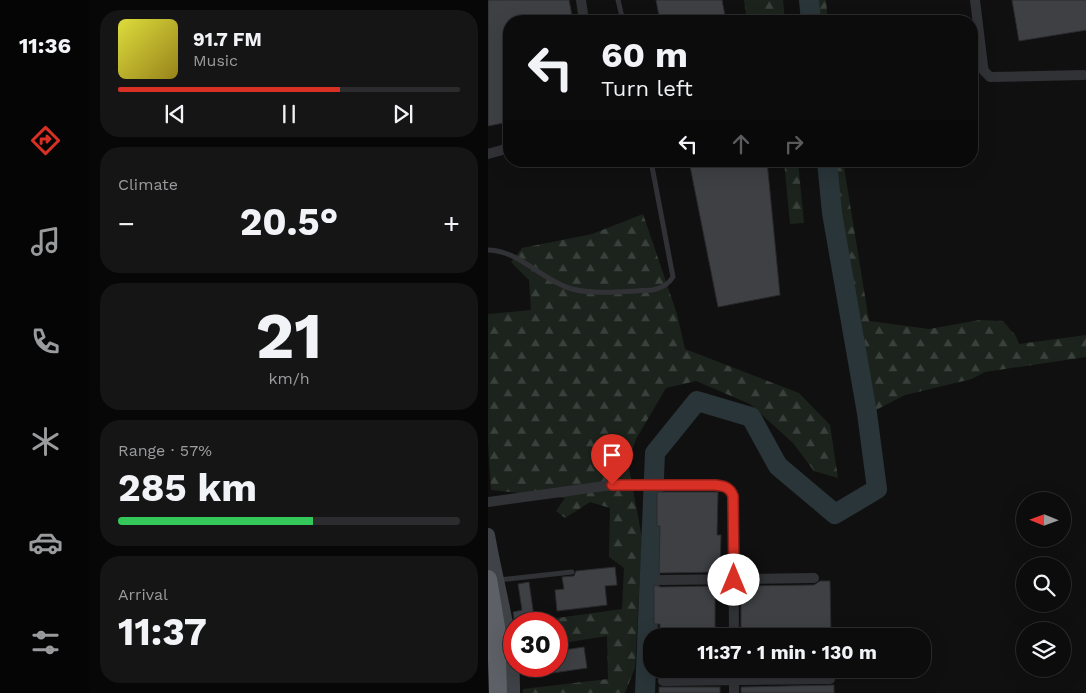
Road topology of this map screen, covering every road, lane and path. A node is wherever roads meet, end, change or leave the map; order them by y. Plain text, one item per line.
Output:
1 (581, 0) edge
2 (618, 0) edge
3 (975, 0) edge
4 (583, 15) edge
5 (621, 15) edge
6 (977, 15) edge
7 (978, 25) edge
8 (1084, 75) dead end
9 (503, 150) edge
10 (488, 154) edge
11 (652, 167) edge
12 (488, 250) edge
13 (488, 502) edge
14 (488, 535) edge
15 (572, 572) dead end
16 (814, 578) dead end
17 (492, 579) edge
18 (661, 580) dead end
19 (734, 580) junction
20 (734, 628) edge
21 (830, 679) dead end
22 (734, 680) junction
23 (663, 681) dead end
24 (498, 693) edge
25 (513, 693) edge
26 (734, 693) edge

1 - 4 street
2 - 5 lane
3 - 6 street
7 - 8 street
9 - 10 street
11 - 12 lane
13 - 19 street
14 - 17 street
15 - 17 lane
16 - 19 street
17 - 24 highway
17 - 25 street
18 - 19 street
19 - 20 street
21 - 22 street
22 - 23 street
22 - 26 street

